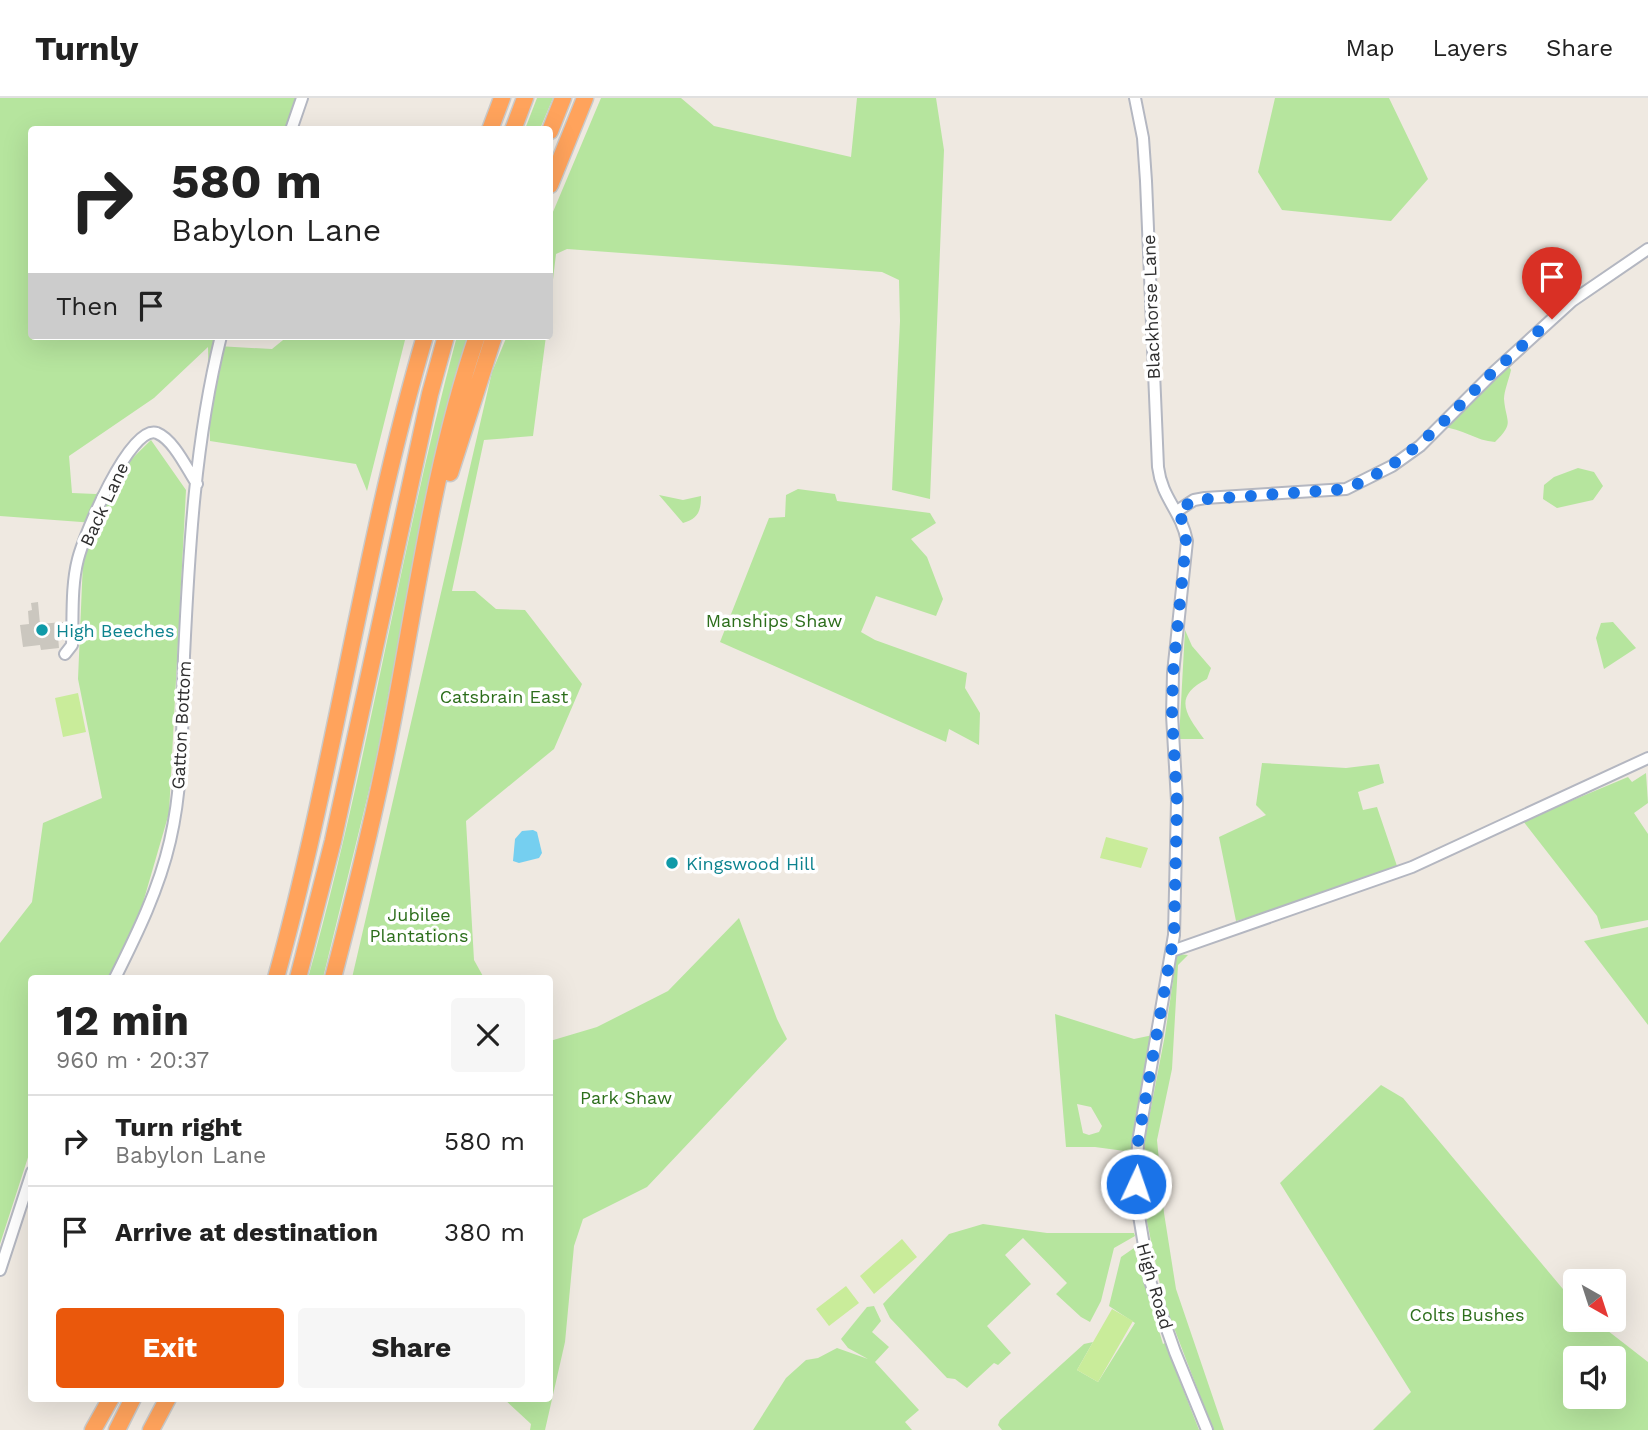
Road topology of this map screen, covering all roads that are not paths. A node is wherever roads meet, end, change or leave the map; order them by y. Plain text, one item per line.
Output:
1 (302, 98) edge
2 (502, 98) edge
3 (525, 98) edge
4 (563, 98) edge
5 (585, 98) edge
6 (1135, 98) edge
7 (292, 126) edge
8 (492, 126) edge
9 (514, 126) edge
10 (552, 126) edge
11 (553, 178) edge
12 (1648, 249) edge
13 (220, 340) edge
14 (424, 340) edge
15 (445, 340) edge
16 (476, 340) edge
17 (493, 340) edge
18 (197, 484) junction
19 (1177, 511) junction
20 (423, 555) junction
21 (65, 654) dead end
22 (1648, 758) edge
23 (1172, 951) junction
24 (117, 975) edge
25 (277, 975) edge
26 (299, 975) edge
27 (334, 975) edge
28 (28, 1184) edge
29 (0, 1270) edge
30 (109, 1402) edge
31 (131, 1402) edge
32 (166, 1402) edge
33 (93, 1430) edge
34 (117, 1430) edge
35 (151, 1430) edge
36 (1207, 1430) edge

1 - 7 street
2 - 8 highway
3 - 9 highway
4 - 10 highway
5 - 11 highway
6 - 19 street, Blackhorse Lane
12 - 19 street
13 - 18 street, Gatton Bottom
14 - 25 highway
15 - 26 highway
16 - 20 highway
17 - 20 highway
18 - 21 street, Back Lane
18 - 24 street, Gatton Bottom
19 - 23 street, High Road
20 - 27 highway
22 - 23 street
23 - 36 street, High Road
28 - 29 street
30 - 33 highway
31 - 34 highway
32 - 35 highway

